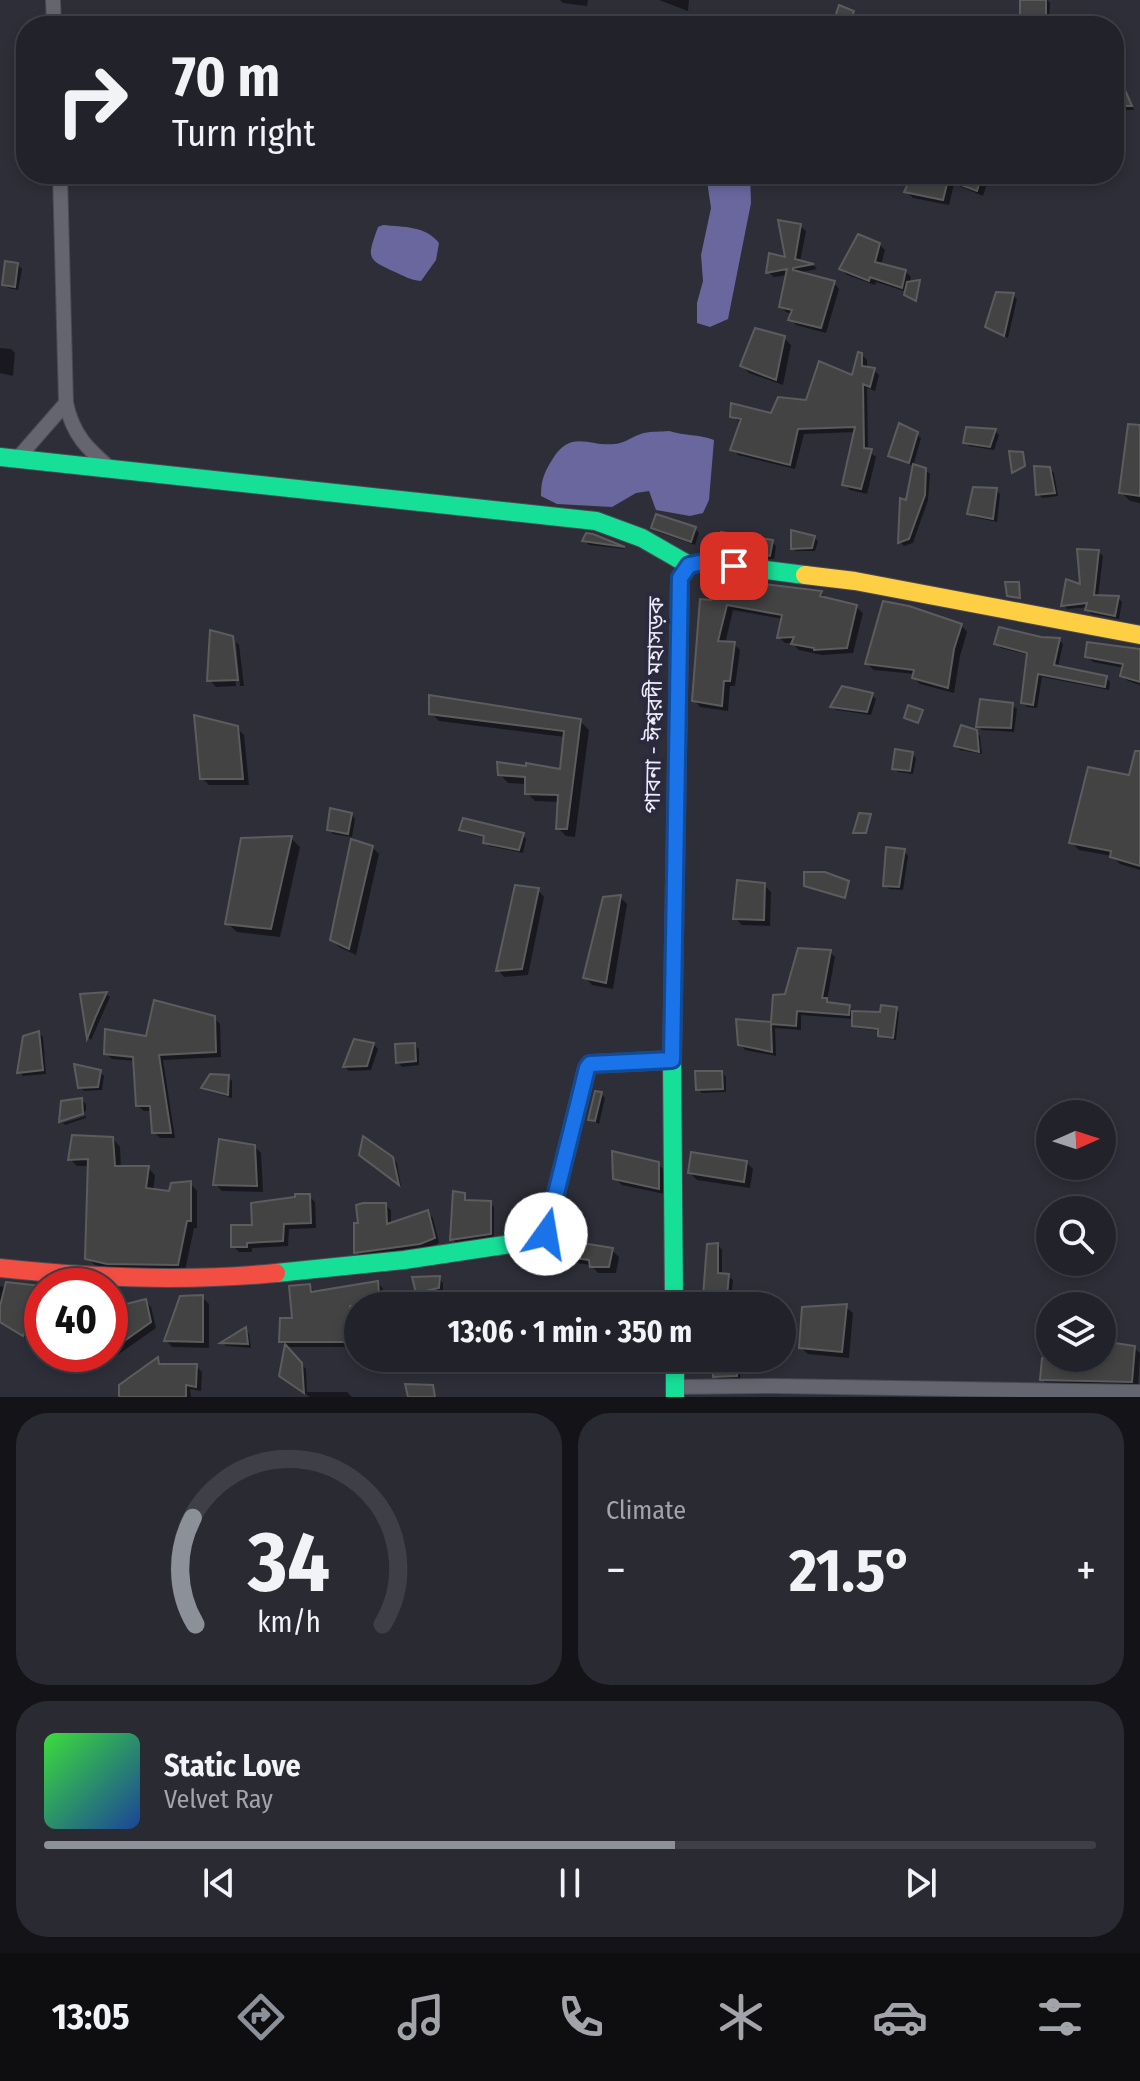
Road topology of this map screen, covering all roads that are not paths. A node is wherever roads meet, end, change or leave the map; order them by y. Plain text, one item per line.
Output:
1 (60, 184) edge
2 (66, 403) junction
3 (9, 458) edge
4 (113, 471) junction
5 (689, 565) junction
6 (1140, 635) edge
7 (672, 1060) junction
8 (0, 1268) edge
9 (674, 1292) edge
10 (675, 1392) edge
11 (774, 1392) edge
12 (1140, 1392) edge
13 (1002, 1393) edge

1 - 2 street
2 - 3 street
2 - 4 street
3 - 4 street
4 - 5 street
5 - 6 street
5 - 7 street, পাবনা - ঈশ্বরদী মহাসড়ক
7 - 8 street
7 - 9 street, পাবনা - ঈশ্বরদী মহাসড়ক
10 - 11 street
11 - 13 street
12 - 13 street

